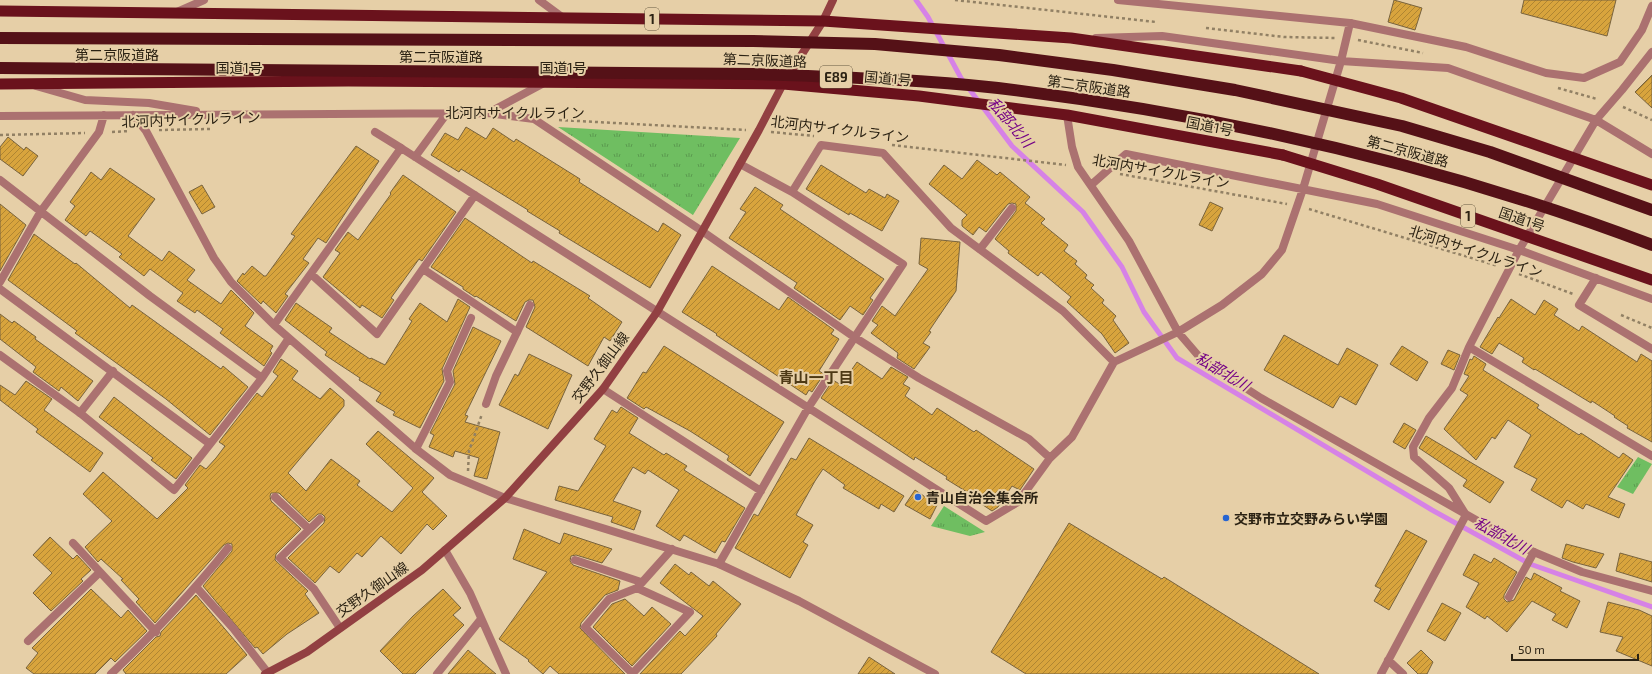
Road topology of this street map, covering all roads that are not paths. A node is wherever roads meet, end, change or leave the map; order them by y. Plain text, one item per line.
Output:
1 (204, 0) edge
2 (539, 0) edge
3 (833, 0) edge
4 (1118, 0) edge
5 (1652, 6) edge
6 (0, 11) edge
7 (170, 14) junction
8 (562, 17) junction
9 (822, 21) junction
10 (1350, 23) junction
11 (0, 38) edge
12 (1071, 38) junction
13 (1652, 52) edge
14 (1341, 61) junction
15 (0, 68) edge
16 (546, 82) junction
17 (24, 83) junction
18 (0, 84) edge
19 (783, 84) junction
20 (448, 112) junction
21 (488, 113) junction
22 (216, 114) junction
23 (1067, 114) junction
24 (104, 115) junction
25 (133, 115) junction
26 (0, 116) edge
27 (1596, 120) junction
28 (375, 132) dead end
29 (400, 148) junction
30 (1652, 154) edge
31 (415, 157) junction
32 (740, 164) junction
33 (0, 180) edge
34 (1091, 185) junction
35 (1652, 185) edge
36 (1303, 189) junction
37 (792, 192) junction
38 (475, 195) junction
39 (1012, 208) dead end
40 (1652, 210) edge
41 (41, 211) junction
42 (702, 231) junction
43 (1652, 245) edge
44 (980, 249) junction
45 (1519, 250) junction
46 (423, 269) junction
47 (310, 274) junction
48 (1596, 278) junction
49 (1652, 280) edge
50 (0, 282) edge
51 (0, 289) edge
52 (1652, 299) edge
53 (530, 305) dead end
54 (657, 312) junction
55 (471, 318) dead end
56 (274, 325) junction
57 (517, 332) junction
58 (1178, 332) junction
59 (854, 337) junction
60 (289, 338) junction
61 (1469, 347) junction
62 (1652, 349) edge
63 (0, 355) edge
64 (1114, 362) junction
65 (112, 371) junction
66 (262, 378) junction
67 (603, 389) junction
68 (486, 404) road end
69 (808, 408) junction
70 (80, 413) junction
71 (210, 444) junction
72 (416, 449) junction
73 (1652, 456) edge
74 (1050, 458) junction
75 (761, 491) junction
76 (275, 497) dead end
77 (505, 498) junction
78 (1466, 515) junction
79 (320, 519) dead end
80 (309, 529) junction
81 (73, 543) dead end
82 (228, 548) dead end
83 (672, 549) junction
84 (445, 550) junction
85 (1534, 552) junction
86 (575, 560) dead end
87 (719, 564) junction
88 (100, 572) junction
89 (639, 585) junction
90 (197, 588) junction
91 (1652, 591) edge
92 (1509, 597) dead end
93 (481, 619) junction
94 (340, 628) junction
95 (156, 632) junction
96 (28, 641) dead end
97 (1388, 660) junction
98 (267, 673) edge
99 (111, 674) edge
100 (436, 674) edge
101 (506, 674) edge
102 (633, 674) edge
103 (935, 674) edge
104 (1381, 674) edge
105 (1403, 674) edge

1 - 7 street
2 - 8 street
3 - 9 main road, 交野久御山線
4 - 10 street
5 - 10 street
6 - 7 highway, 1
7 - 8 highway, 1
8 - 9 highway, 1
9 - 12 highway, 1
9 - 19 main road, 交野久御山線
10 - 14 street
11 - 40 highway, 第二京阪道路, bridge
12 - 14 street
12 - 35 highway, 1, bridge
13 - 27 street
14 - 27 street
14 - 36 street
15 - 43 highway, 第二京阪道路 / E89, bridge
16 - 17 highway, 国道1号 / 1
16 - 19 highway, 国道1号 / 1
16 - 21 street
17 - 18 highway, 国道1号 / 1
17 - 22 street
19 - 23 highway, 国道1号 / 1
19 - 32 main road, 交野久御山線
20 - 21 street
20 - 22 street
20 - 31 street
21 - 42 street
22 - 25 street
23 - 34 street
23 - 49 highway, 国道1号 / 1, bridge
24 - 25 street
24 - 26 street
24 - 41 street
25 - 56 street
27 - 30 street
27 - 45 street
28 - 29 street
29 - 31 street
29 - 47 street
31 - 38 street
32 - 37 street
32 - 42 main road, 交野久御山線
33 - 41 street
34 - 36 street
34 - 58 street
36 - 45 street
36 - 58 street
37 - 44 street
37 - 59 street
38 - 46 street
38 - 54 street
39 - 44 street
41 - 50 street
41 - 66 street
42 - 54 main road, 交野久御山線
42 - 59 street
44 - 64 street
45 - 48 street
45 - 61 street
46 - 47 street
46 - 57 street
47 - 56 street
48 - 52 street
48 - 62 street
51 - 65 street
53 - 57 street
54 - 67 main road, 交野久御山線
54 - 69 street
55 - 72 street
56 - 60 street
57 - 68 street
58 - 64 street
58 - 78 street
59 - 69 street
59 - 74 street
60 - 66 street
60 - 72 street
61 - 73 street
61 - 78 street
63 - 70 street
64 - 74 street
65 - 70 street
65 - 71 street
66 - 71 street
67 - 75 street
67 - 77 main road, 交野久御山線
69 - 74 street
69 - 75 street
70 - 71 street
72 - 77 street
75 - 87 street
76 - 80 street
77 - 83 street
77 - 84 main road, 交野久御山線
78 - 85 street
78 - 97 street
79 - 80 street
80 - 94 street
81 - 88 street
82 - 90 street
83 - 87 street
83 - 89 street
84 - 93 street
84 - 94 main road, 交野久御山線
85 - 91 street
85 - 92 street
86 - 89 street
87 - 103 street
88 - 95 street
88 - 96 street
89 - 102 street
89 - 102 street
90 - 95 street
90 - 98 street
93 - 100 street
93 - 101 street
94 - 98 main road, 交野久御山線
95 - 99 street
97 - 104 street
97 - 105 street

